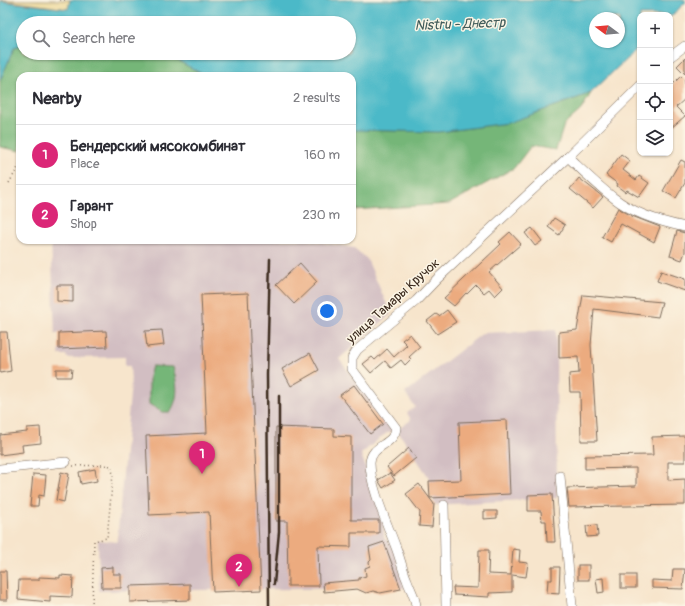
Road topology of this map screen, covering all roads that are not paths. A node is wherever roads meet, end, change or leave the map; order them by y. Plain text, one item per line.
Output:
1 (685, 46) edge
2 (673, 55) edge
3 (637, 89) edge
4 (568, 157) junction
5 (685, 227) edge
6 (66, 462) road end
7 (0, 469) edge
8 (560, 476) dead end
9 (444, 505) dead end
10 (416, 606) edge
11 (446, 606) edge
12 (572, 606) edge

1 - 2 street
3 - 4 street, улица Тамары Кручок
4 - 5 street
4 - 10 street, улица Тамары Кручок
6 - 7 street
8 - 12 street
9 - 11 street

